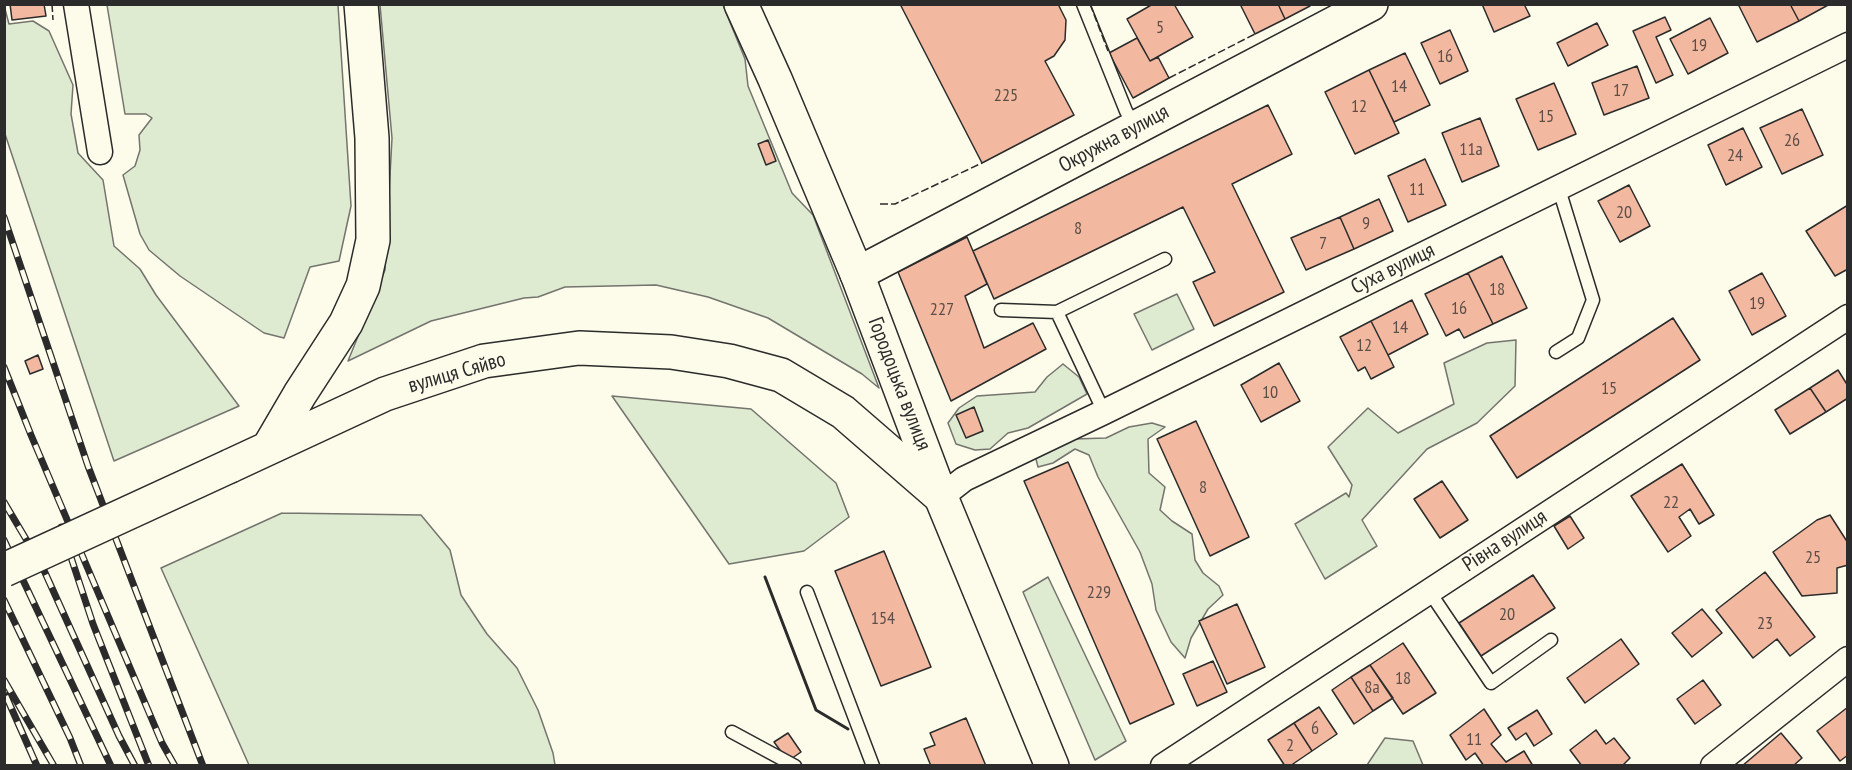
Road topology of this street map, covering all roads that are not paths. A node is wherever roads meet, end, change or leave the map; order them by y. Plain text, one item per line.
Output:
1 (76, 4) edge
2 (361, 4) edge
3 (741, 4) edge
4 (1083, 4) edge
5 (1371, 4) edge
6 (1848, 45) edge
7 (1135, 128) junction
8 (100, 152) dead end
9 (1557, 189) junction
10 (1165, 259) dead end
11 (857, 274) junction
12 (1001, 310) dead end
13 (1057, 312) junction
14 (1848, 316) edge
15 (1556, 352) dead end
16 (1104, 412) junction
17 (269, 447) junction
18 (941, 497) junction
19 (4, 570) edge
20 (1430, 591) junction
21 (807, 592) dead end
22 (1551, 639) dead end
23 (1848, 659) edge
24 (732, 732) dead end
25 (795, 765) edge
26 (873, 765) edge
27 (1052, 765) edge
28 (1164, 765) edge
29 (1713, 765) edge

1 - 8 street
2 - 17 main road
3 - 11 main road, Городоцька вулиця
4 - 7 lane
5 - 7 main road, Окружна вулиця
6 - 9 street, Суха вулиця
7 - 11 main road, Окружна вулиця
9 - 15 lane
9 - 16 street, Суха вулиця
10 - 13 lane
11 - 18 main road, Городоцька вулиця
12 - 13 lane
13 - 16 lane
14 - 20 street, Рівна вулиця
16 - 18 street, Суха вулиця
17 - 18 main road, вулиця Сяйво
17 - 19 main road, вулиця Сяйво, bridge
18 - 27 main road, Городоцька вулиця
20 - 22 lane
20 - 28 street, Рівна вулиця
21 - 26 lane
23 - 29 street
24 - 25 lane

